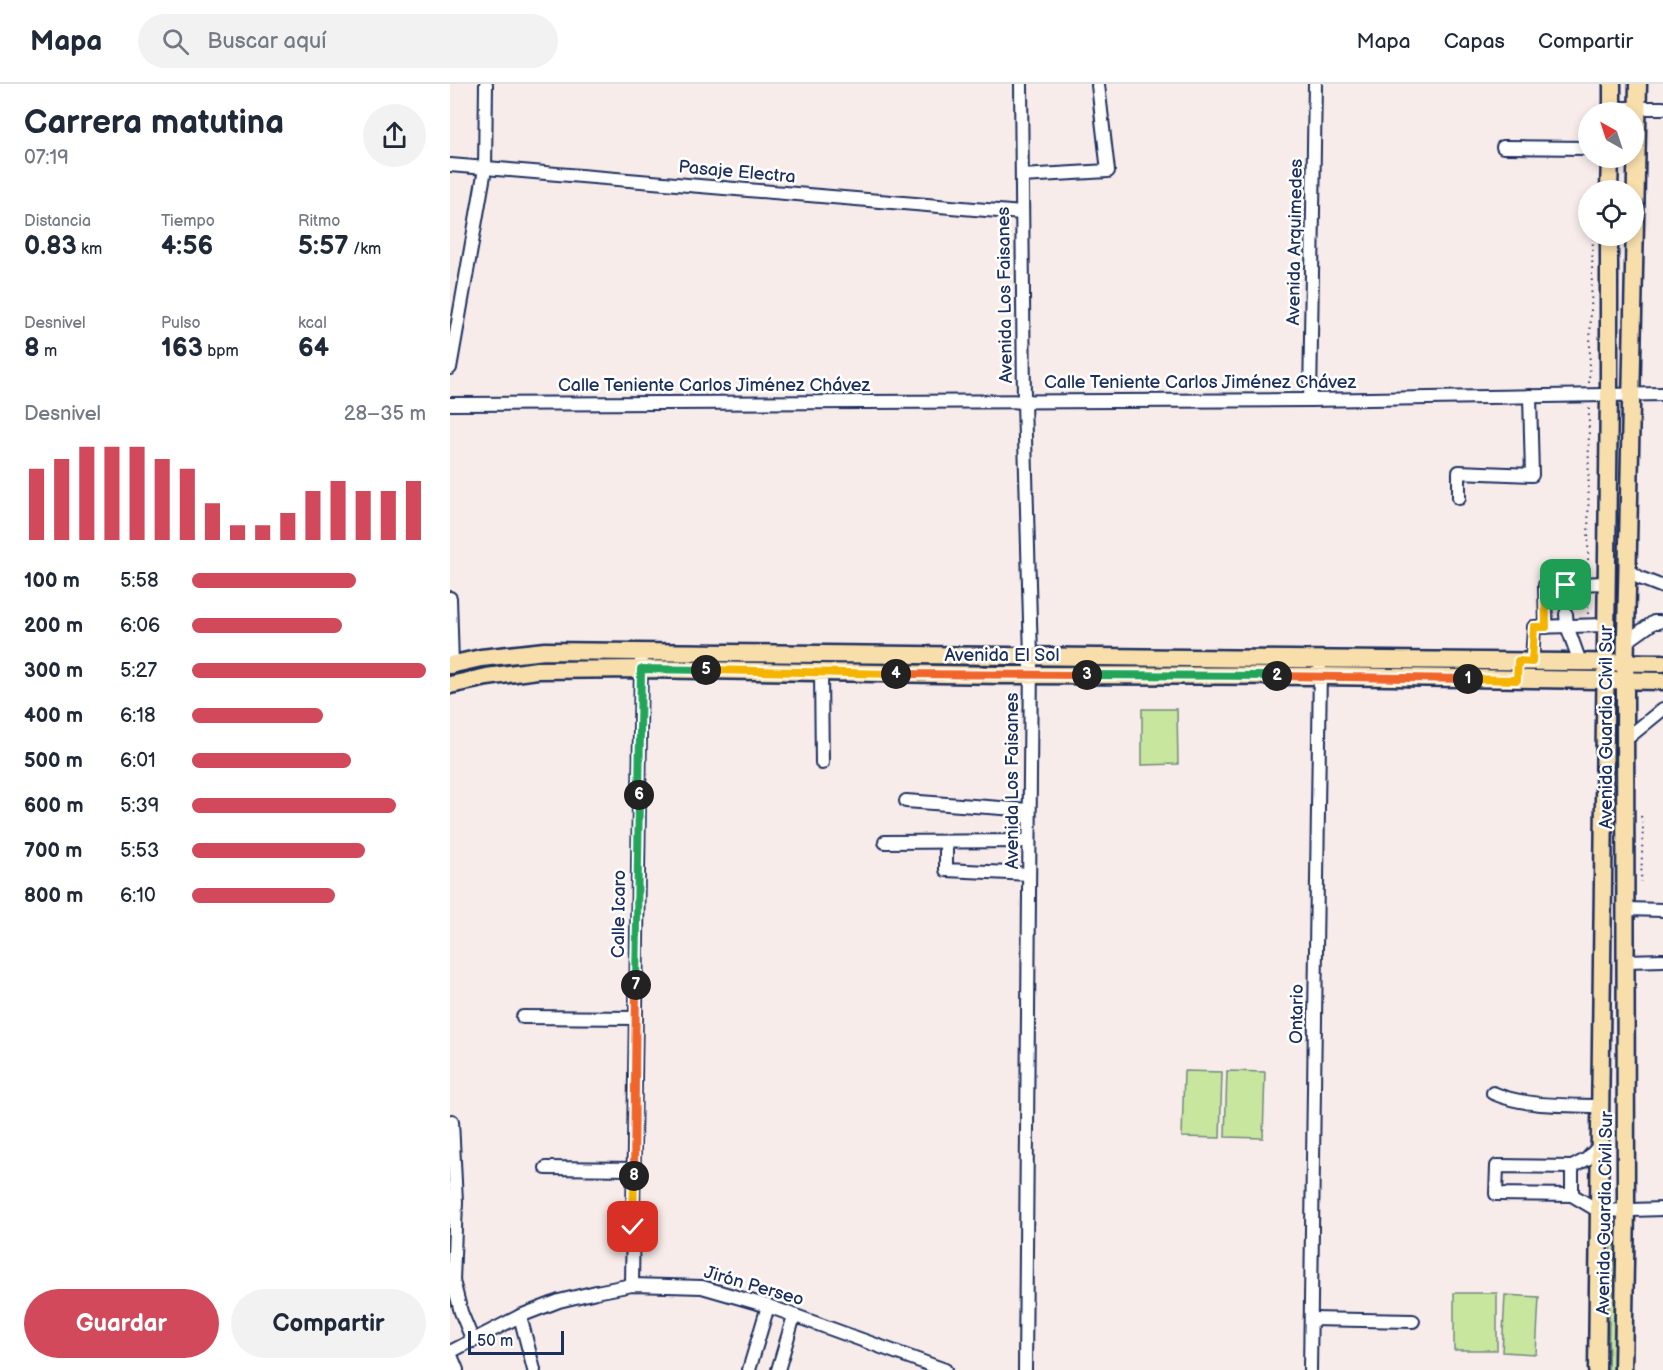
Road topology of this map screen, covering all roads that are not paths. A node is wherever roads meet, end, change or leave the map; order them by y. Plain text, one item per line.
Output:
1 (486, 84) edge
2 (1022, 84) edge
3 (1315, 84) edge
4 (1612, 84) edge
5 (1638, 84) edge
6 (1098, 85) edge
7 (1612, 102) edge
8 (1638, 102) edge
9 (1644, 108) edge
10 (1663, 108) edge
11 (1503, 147) dead end
12 (1578, 148) edge
13 (450, 165) edge
14 (1637, 168) edge
15 (485, 169) junction
16 (1022, 176) junction
17 (1022, 213) junction
18 (1609, 246) edge
19 (450, 368) edge
20 (1609, 394) junction
21 (1633, 394) junction
22 (1663, 394) edge
23 (1530, 396) junction
24 (1310, 400) junction
25 (1024, 401) junction
26 (450, 404) edge
27 (1459, 498) dead end
28 (1627, 568) junction
29 (1606, 583) junction
30 (1663, 587) edge
31 (450, 598) edge
32 (1567, 620) junction
33 (1659, 622) dead end
34 (1605, 625) junction
35 (1546, 627) junction
36 (1626, 642) junction
37 (640, 651) junction
38 (1031, 657) junction
39 (1320, 658) junction
40 (1525, 661) junction
41 (1580, 662) junction
42 (1605, 662) junction
43 (1626, 663) junction
44 (1663, 663) edge
45 (451, 664) edge
46 (641, 669) junction
47 (821, 673) junction
48 (1030, 675) junction
49 (1320, 676) junction
50 (1517, 680) junction
51 (1605, 681) junction
52 (1625, 681) junction
53 (1663, 681) edge
54 (450, 686) edge
55 (1663, 709) edge
56 (1625, 740) junction
57 (822, 763) dead end
58 (906, 801) dead end
59 (1029, 810) junction
60 (1029, 841) junction
61 (885, 842) dead end
62 (946, 842) junction
63 (1029, 874) junction
64 (1626, 909) junction
65 (1663, 910) edge
66 (1663, 960) edge
67 (1626, 961) junction
68 (523, 1017) dead end
69 (636, 1018) junction
70 (1493, 1093) dead end
71 (1600, 1106) junction
72 (452, 1121) dead end
73 (1600, 1145) junction
74 (546, 1167) dead end
75 (1572, 1167) junction
76 (634, 1169) junction
77 (1572, 1195) junction
78 (1626, 1209) junction
79 (1663, 1209) edge
80 (1599, 1211) junction
81 (632, 1285) junction
82 (768, 1306) junction
83 (520, 1316) junction
84 (794, 1316) junction
85 (1311, 1319) junction
86 (1413, 1321) dead end
87 (473, 1341) junction
88 (450, 1353) edge
89 (457, 1370) edge
90 (534, 1370) edge
91 (749, 1370) edge
92 (778, 1370) edge
93 (945, 1370) edge
94 (1025, 1370) edge
95 (1310, 1370) edge
96 (1597, 1370) edge
97 (1623, 1370) edge

1 - 15 street
2 - 16 street, Avenida Los Faisanes
3 - 24 street, Avenida Arquimedes
4 - 7 main road
5 - 8 main road, Avenida Guardia Civil Sur
6 - 16 street
9 - 10 street
11 - 12 street
13 - 15 street, Pasaje Electra
14 - 21 main road, Avenida Guardia Civil Sur
15 - 17 street, Pasaje Electra
15 - 19 street
16 - 17 street, Avenida Los Faisanes
17 - 25 street, Avenida Los Faisanes
18 - 20 main road, Avenida Guardia Civil Sur
20 - 21 street, Calle Teniente Carlos Jiménez Chávez
20 - 23 street, Calle Teniente Carlos Jiménez Chávez
20 - 29 main road, Avenida Guardia Civil Sur
21 - 22 street, Calle Teniente Carlos Jiménez Chávez
21 - 28 main road, Avenida Guardia Civil Sur
23 - 24 street, Calle Teniente Carlos Jiménez Chávez
23 - 27 street
24 - 25 street, Calle Teniente Carlos Jiménez Chávez
25 - 26 street, Calle Teniente Carlos Jiménez Chávez
25 - 38 street, Avenida Los Faisanes
28 - 30 street
28 - 36 main road, Avenida Guardia Civil Sur
29 - 34 main road, Avenida Guardia Civil Sur
29 - 35 street
31 - 45 street
32 - 34 street
32 - 35 street
32 - 41 street
33 - 36 street
34 - 42 main road, Avenida Guardia Civil Sur
35 - 40 street
36 - 43 main road, Avenida Guardia Civil Sur
37 - 38 main road, Avenida El Sol
37 - 45 main road, Avenida El Sol
37 - 46 street, Calle Icaro
38 - 39 main road, Avenida El Sol
38 - 48 street, Avenida Los Faisanes
39 - 40 main road, Avenida El Sol
39 - 49 street, Ontario
40 - 41 main road, Avenida El Sol
40 - 50 main road
41 - 42 main road, Avenida El Sol
42 - 43 main road, Avenida El Sol
42 - 51 main road, Avenida Guardia Civil Sur
43 - 44 main road, Avenida El Sol
43 - 52 main road, Avenida Guardia Civil Sur
46 - 47 main road, Avenida El Sol
46 - 54 main road, Avenida El Sol
46 - 69 street, Calle Icaro
47 - 48 main road, Avenida El Sol
47 - 57 street
48 - 49 main road, Avenida El Sol
48 - 59 street, Avenida Los Faisanes
49 - 50 main road, Avenida El Sol
49 - 85 street, Ontario
50 - 51 main road, Avenida El Sol
51 - 52 main road, Avenida El Sol
51 - 71 main road, Avenida Guardia Civil Sur
52 - 53 main road, Avenida El Sol
52 - 56 main road, Avenida Guardia Civil Sur
55 - 56 street
56 - 64 main road, Avenida Guardia Civil Sur
58 - 59 street
59 - 60 street, Avenida Los Faisanes
60 - 62 street
60 - 63 street, Avenida Los Faisanes
61 - 62 street
62 - 63 street
63 - 94 street, Avenida Los Faisanes
64 - 65 street
64 - 67 main road, Avenida Guardia Civil Sur
66 - 67 street
67 - 78 main road, Avenida Guardia Civil Sur
68 - 69 street
69 - 76 street, Calle Icaro
70 - 71 street
71 - 73 main road, Avenida Guardia Civil Sur
72 - 87 street
73 - 75 street
73 - 80 main road, Avenida Guardia Civil Sur
74 - 76 street
75 - 77 street
75 - 77 street
76 - 81 street, Calle Icaro
77 - 80 street
78 - 79 street
78 - 80 street
78 - 97 main road, Avenida Guardia Civil Sur
80 - 96 main road, Avenida Guardia Civil Sur
81 - 82 street, Jirón Perseo
81 - 83 street, Jirón Perseo
82 - 84 street, Jirón Perseo
82 - 91 street
83 - 87 street, Jirón Perseo
83 - 90 street
84 - 92 street
84 - 93 street, Jirón Perseo
85 - 86 street
85 - 95 street, Ontario
87 - 88 street, Jirón Perseo
88 - 89 street

